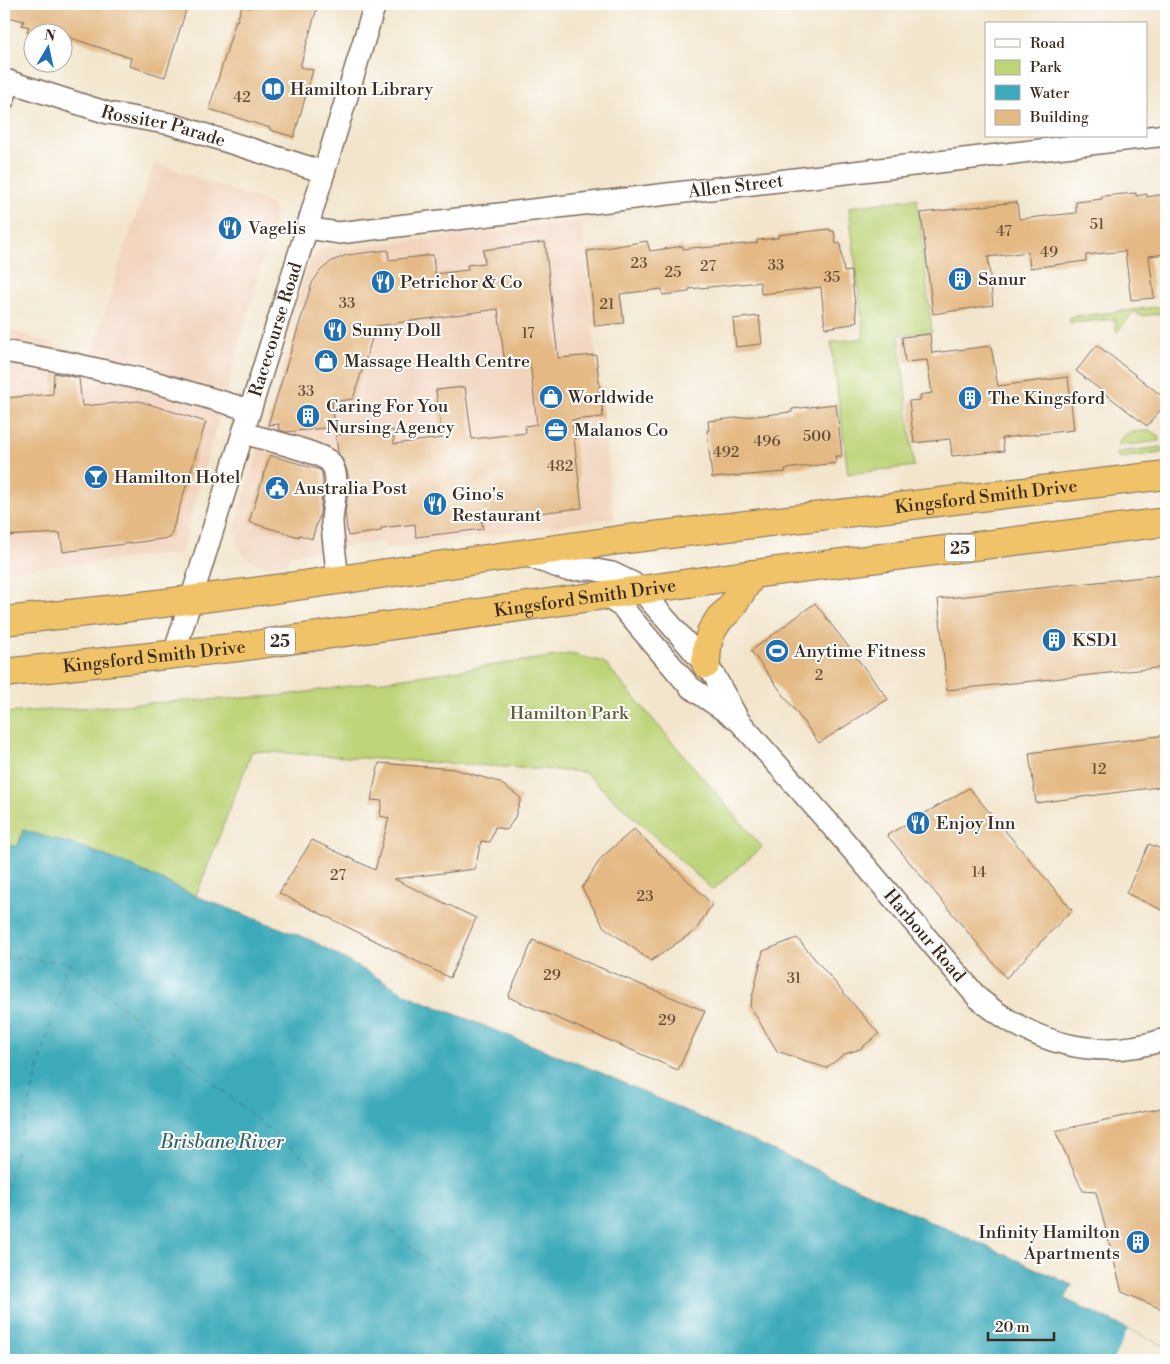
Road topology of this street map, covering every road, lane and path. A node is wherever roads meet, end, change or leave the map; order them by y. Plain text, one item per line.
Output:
1 (375, 4) edge
2 (6, 86) edge
3 (1166, 135) edge
4 (1148, 137) edge
5 (1141, 138) edge
6 (324, 172) junction
7 (308, 228) junction
8 (4, 351) edge
9 (250, 410) junction
10 (243, 433) junction
11 (1166, 474) edge
12 (1166, 522) edge
13 (521, 553) junction
14 (753, 574) junction
15 (338, 580) junction
16 (640, 589) junction
17 (604, 595) junction
18 (191, 600) junction
19 (4, 621) edge
20 (174, 654) junction
21 (706, 664) junction
22 (4, 673) edge
23 (739, 721) junction
24 (1166, 1039) edge

1 - 6 street, Racecourse Road
2 - 6 street, Rossiter Parade
3 - 4 street, Allen Street
5 - 7 street, Allen Street
6 - 7 street, Racecourse Road
7 - 9 street, Racecourse Road
8 - 9 street
9 - 10 street, Racecourse Road
10 - 15 street
10 - 18 street, Racecourse Road
11 - 13 highway, Kingsford Smith Drive
12 - 14 highway, Kingsford Smith Drive / 25
13 - 15 highway, Kingsford Smith Drive
13 - 16 street, Harbour Road
14 - 16 highway, Kingsford Smith Drive / 25
14 - 21 highway
15 - 18 highway, Kingsford Smith Drive
16 - 17 highway, Kingsford Smith Drive / 25
16 - 21 street, Harbour Road
17 - 20 highway, Kingsford Smith Drive / 25
17 - 23 street, Harbour Road
18 - 19 highway, Kingsford Smith Drive
18 - 20 street, Racecourse Road
20 - 22 highway, Kingsford Smith Drive / 25
21 - 23 street, Harbour Road
23 - 24 street, Harbour Road

